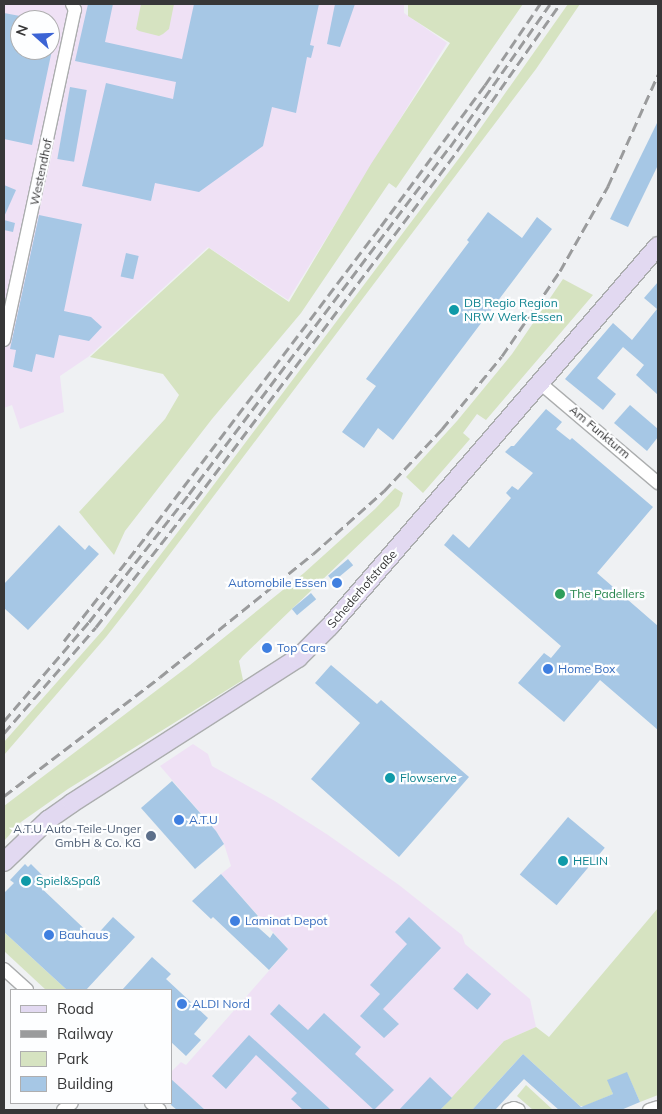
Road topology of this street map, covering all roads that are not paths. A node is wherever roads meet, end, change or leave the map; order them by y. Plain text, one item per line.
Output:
1 (72, 4) edge
2 (658, 246) edge
3 (4, 340) edge
4 (540, 383) junction
5 (658, 483) edge
6 (4, 862) edge
7 (4, 969) edge
8 (26, 989) edge
9 (658, 1107) edge
10 (508, 1110) edge
11 (520, 1110) edge
12 (649, 1110) edge

1 - 3 street, Westendhof
2 - 4 street, Schederhofstraße
4 - 5 street, Am Funkturm
4 - 6 street, Schederhofstraße
7 - 8 street
9 - 12 street
10 - 11 street

